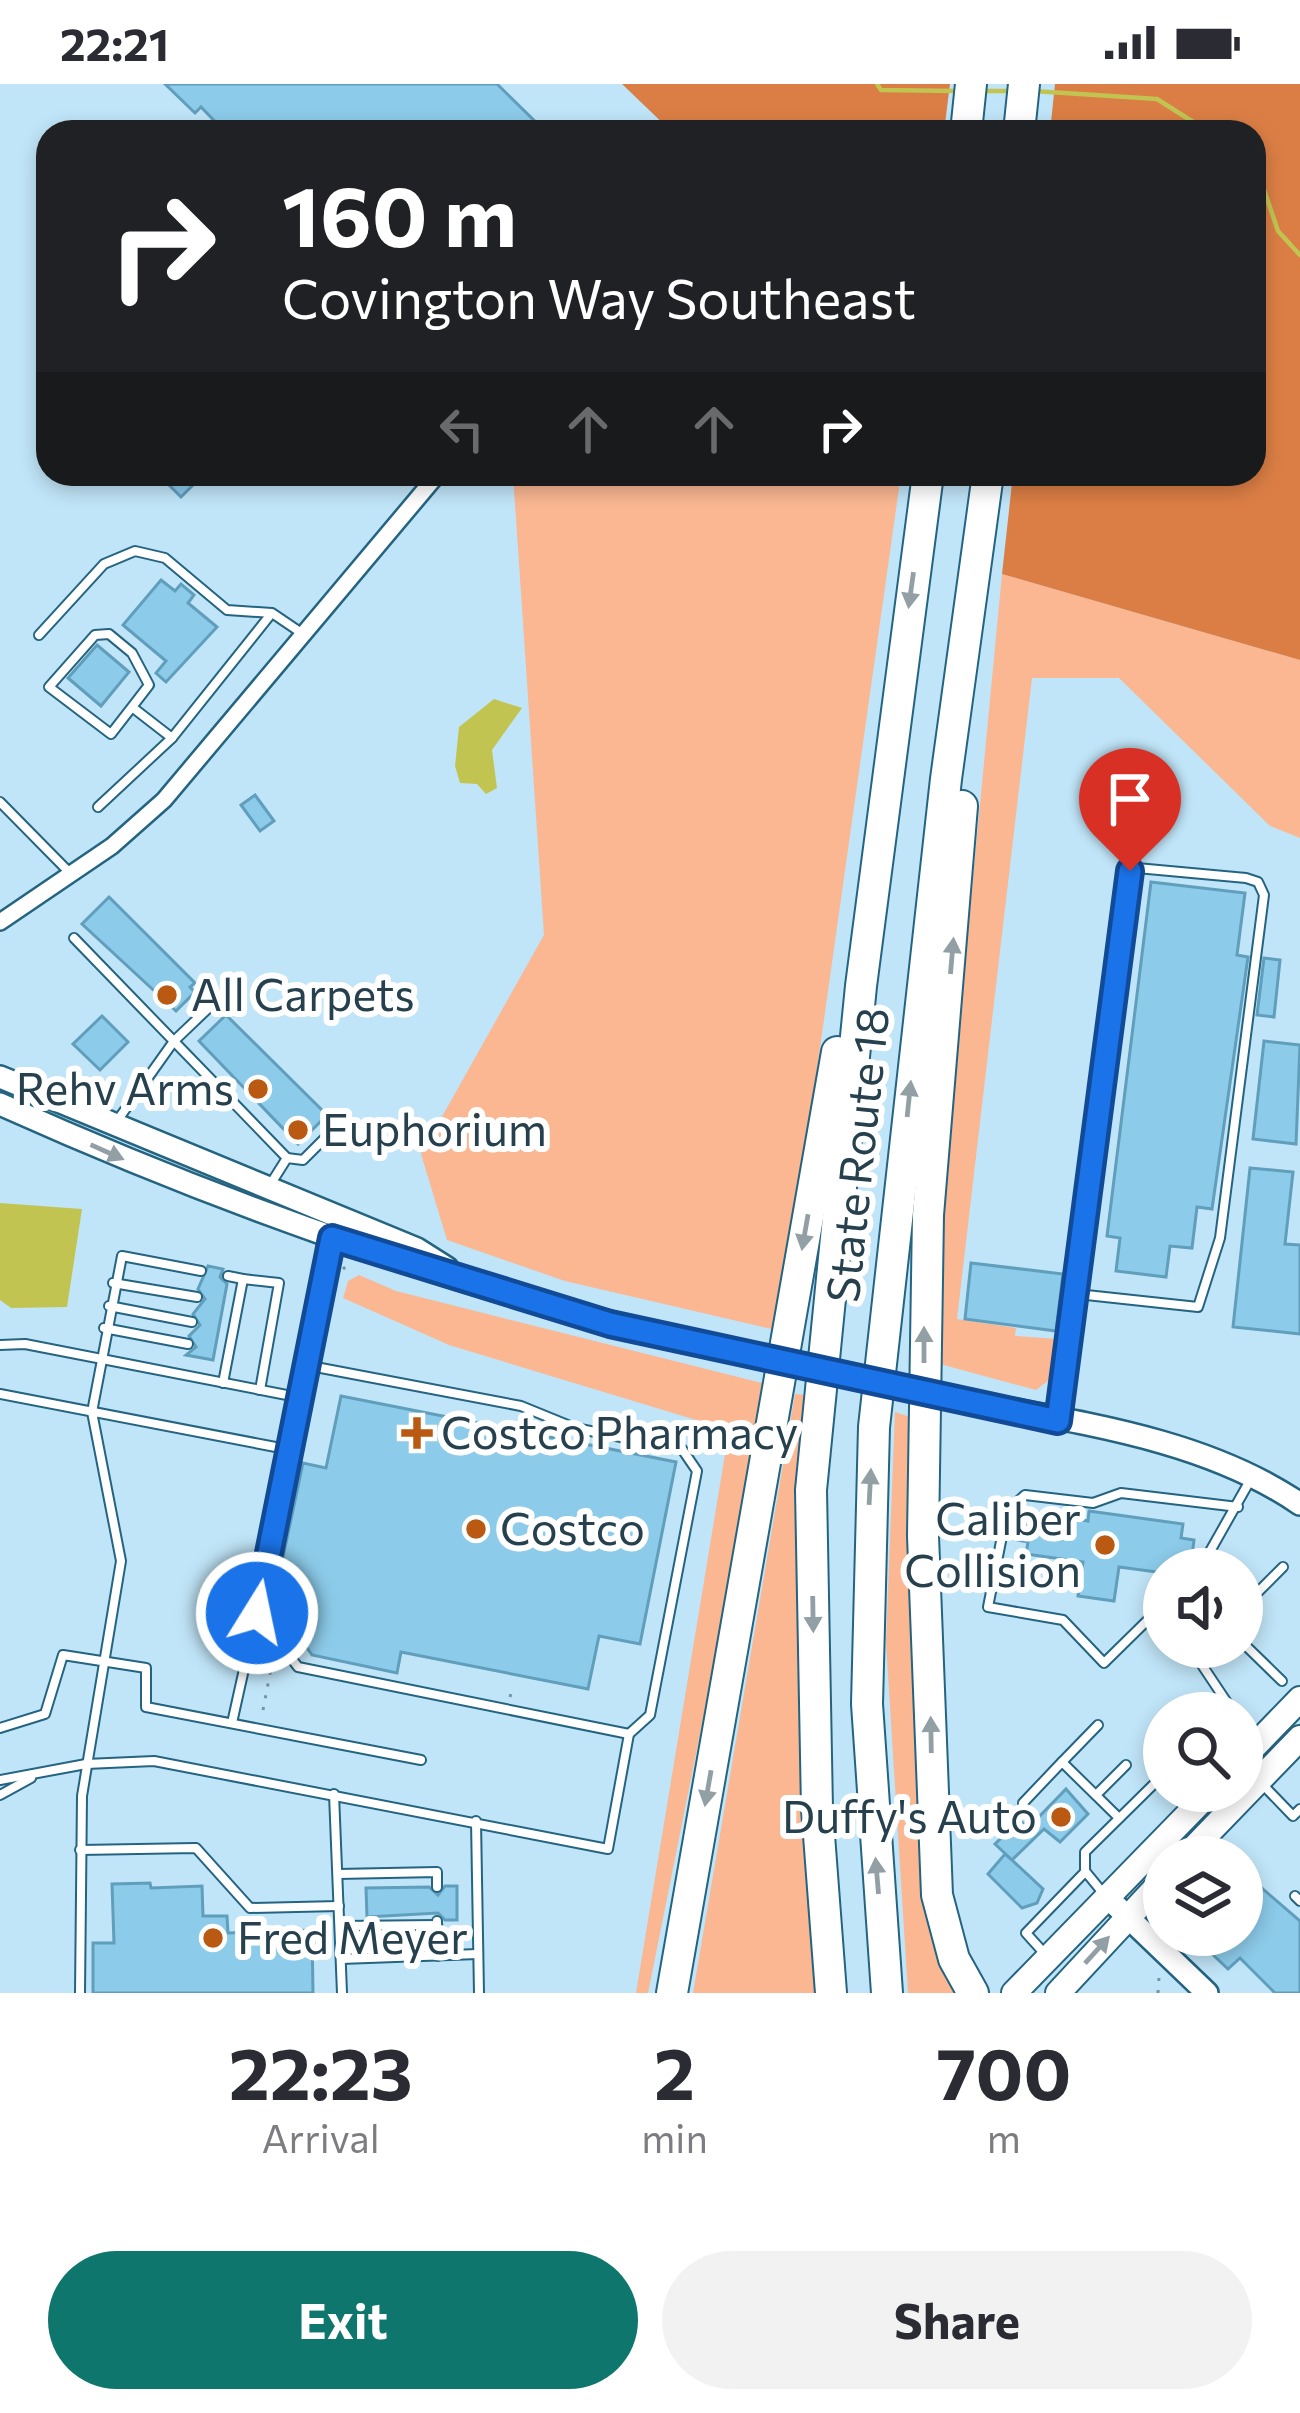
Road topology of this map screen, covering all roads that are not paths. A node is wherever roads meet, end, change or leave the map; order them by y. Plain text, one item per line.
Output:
1 (971, 84) edge
2 (1024, 84) edge
3 (967, 120) edge
4 (1020, 120) edge
5 (428, 486) edge
6 (926, 486) edge
7 (987, 486) edge
8 (978, 566) junction
9 (272, 613) junction
10 (39, 635) dead end
11 (304, 635) junction
12 (132, 706) junction
13 (172, 738) junction
14 (890, 745) junction
15 (0, 802) edge
16 (98, 807) dead end
17 (71, 874) junction
18 (0, 922) edge
19 (74, 938) dead end
20 (219, 998) dead end
21 (174, 1041) junction
22 (0, 1077) edge
23 (0, 1104) edge
24 (114, 1124) junction
25 (339, 1124) dead end
26 (287, 1157) junction
27 (160, 1176) junction
28 (268, 1188) junction
29 (332, 1238) junction
30 (201, 1270) dead end
31 (458, 1275) junction
32 (228, 1276) dead end
33 (243, 1279) junction
34 (113, 1283) junction
35 (1077, 1294) junction
36 (197, 1297) dead end
37 (224, 1301) dead end
38 (238, 1304) junction
39 (109, 1306) junction
40 (192, 1322) dead end
41 (104, 1328) junction
42 (219, 1328) dead end
43 (233, 1330) junction
44 (188, 1344) dead end
45 (0, 1345) edge
46 (215, 1350) dead end
47 (229, 1352) junction
48 (98, 1358) junction
49 (305, 1365) junction
50 (223, 1383) junction
51 (260, 1390) junction
52 (0, 1394) edge
53 (297, 1397) junction
54 (92, 1412) junction
55 (1058, 1421) junction
56 (286, 1449) junction
57 (1253, 1476) junction
58 (1300, 1504) edge
59 (1238, 1507) junction
60 (1213, 1548) edge
61 (1283, 1567) dead end
62 (1263, 1587) edge
63 (257, 1613) junction
64 (1143, 1625) edge
65 (105, 1660) junction
66 (1263, 1663) edge
67 (1291, 1690) edge
68 (1263, 1722) edge
69 (232, 1723) junction
70 (1098, 1725) dead end
71 (0, 1728) edge
72 (629, 1734) junction
73 (1300, 1738) edge
74 (421, 1760) dead end
75 (1062, 1762) junction
76 (86, 1764) junction
77 (1126, 1765) dead end
78 (38, 1774) junction
79 (1263, 1775) edge
80 (0, 1780) edge
81 (1263, 1785) edge
82 (334, 1794) junction
83 (1143, 1794) edge
84 (0, 1795) edge
85 (1096, 1796) junction
86 (1023, 1803) dead end
87 (1300, 1809) edge
88 (1191, 1812) edge
89 (1228, 1812) edge
90 (1119, 1818) junction
91 (476, 1821) junction
92 (1205, 1836) edge
93 (80, 1850) junction
94 (1085, 1871) junction
95 (338, 1874) junction
96 (437, 1887) dead end
97 (1108, 1898) junction
98 (1143, 1901) edge
99 (338, 1906) junction
100 (1128, 1916) junction
101 (342, 1926) junction
102 (478, 1954) junction
103 (438, 1956) junction
104 (341, 1959) junction
105 (1048, 1959) junction
106 (80, 1993) edge
107 (342, 1993) edge
108 (479, 1993) edge
109 (672, 1993) edge
110 (831, 1993) edge
111 (887, 1993) edge
112 (973, 1993) edge
113 (1014, 1993) edge
114 (1058, 1993) edge
115 (1208, 1993) edge

1 - 3 highway
2 - 4 highway
5 - 11 street
6 -> 14 highway, State Route 18
7 - 8 highway, State Route 18
111 -> 8 highway, State Route 18
112 -> 8 highway
9 - 10 lane
9 - 11 lane
9 - 13 lane
11 - 17 street
12 - 12 lane
12 - 13 lane
13 - 16 lane
14 -> 109 highway
14 -> 110 highway, State Route 18
15 - 17 lane
17 - 18 street
19 - 21 lane
20 - 21 lane
21 - 24 lane
21 - 26 lane
22 - 24 street
23 -> 27 street
24 - 28 street
25 - 26 lane
26 - 28 lane
27 - 28 street
27 - 29 street
28 - 31 street
29 - 31 street
29 - 49 lane
30 - 34 lane
31 - 55 street, bridge
32 - 33 lane
33 - 38 lane
33 - 51 lane
34 - 36 lane
34 - 39 lane
35 - 35 lane
35 - 55 lane
37 - 38 lane
38 - 43 lane
39 - 40 lane
39 - 41 lane
41 - 44 lane
41 - 48 lane
42 - 43 lane
43 - 47 lane
45 - 48 lane
46 - 47 lane
47 - 50 lane
48 - 50 lane
48 - 54 lane
49 - 53 lane
49 - 72 lane
50 - 51 lane
51 - 53 lane
52 - 54 lane
53 - 56 lane
54 - 56 lane
54 - 65 lane
55 - 57 street
56 - 63 lane
57 - 58 street
57 - 59 lane
59 - 60 lane
59 - 64 lane
61 - 62 lane
63 - 69 lane
63 - 72 lane
65 - 69 lane
65 - 71 lane
65 - 76 lane
66 - 67 lane
67 - 68 main road
69 - 74 lane
70 - 75 lane
72 - 91 lane
73 - 79 main road
75 - 85 lane
75 - 86 lane
76 - 78 lane
76 - 82 lane
76 - 93 lane
77 - 85 lane
78 - 80 lane
78 - 84 lane
81 - 87 lane
82 - 91 lane
82 - 95 lane
83 - 90 lane
85 - 90 lane
88 - 97 main road
89 - 92 main road
90 - 94 lane
91 - 102 lane
93 - 99 lane
93 - 106 lane
94 - 97 lane
94 - 105 lane
95 - 96 lane
95 - 99 lane
97 - 100 street
97 - 105 main road
98 - 100 main road
99 - 101 lane
114 -> 100 main road
100 - 115 street
101 - 103 lane
101 - 104 lane
102 - 103 lane
102 - 108 lane
103 - 104 lane
104 - 107 lane
105 - 113 main road

